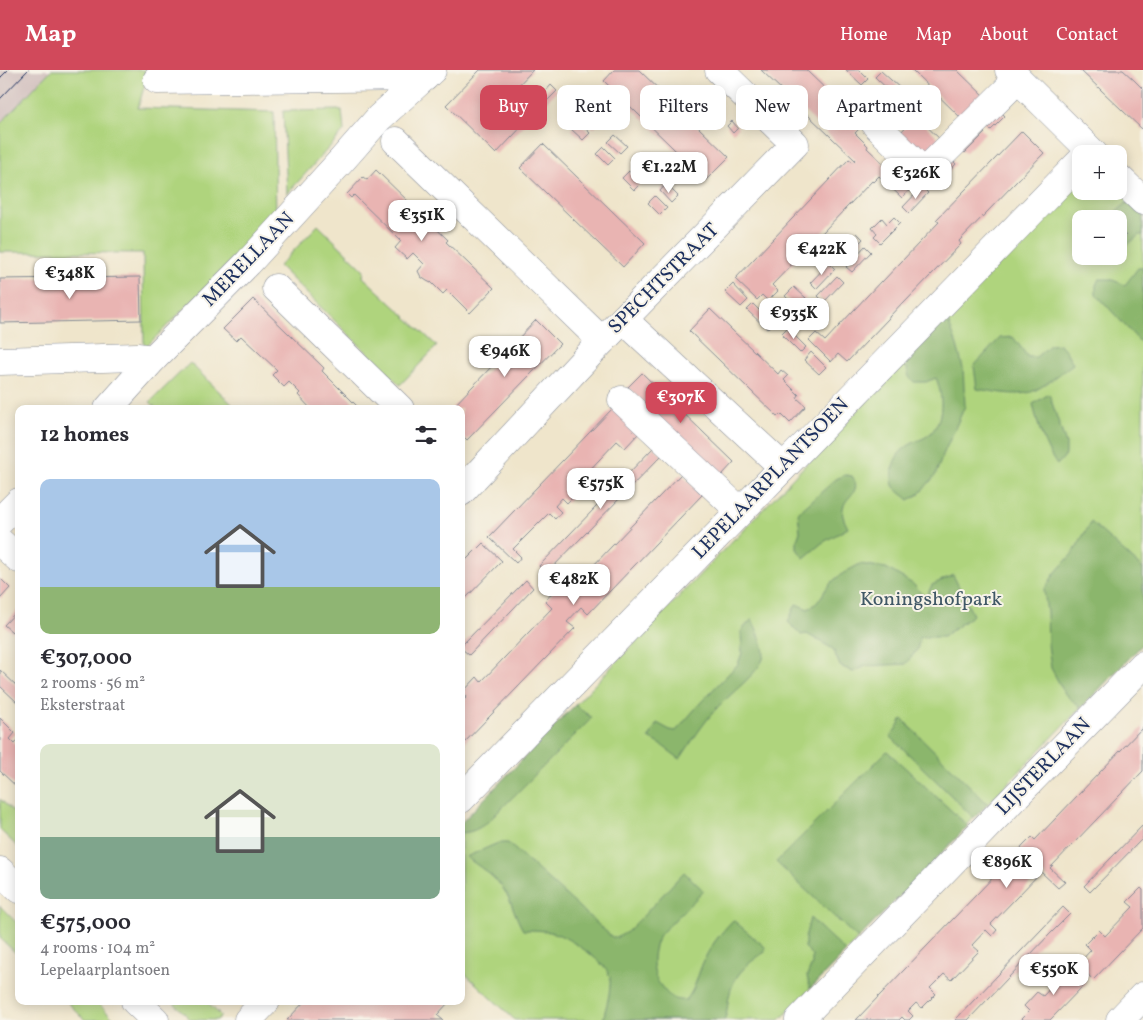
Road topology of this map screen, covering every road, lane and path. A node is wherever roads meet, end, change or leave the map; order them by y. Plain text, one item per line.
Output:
1 (719, 70) edge
2 (428, 73) edge
3 (1014, 74) edge
4 (157, 80) dead end
5 (881, 130) edge
6 (396, 142) dead end
7 (1079, 145) edge
8 (1072, 171) edge
9 (1127, 186) edge
10 (1143, 201) edge
11 (276, 288) dead end
12 (624, 320) junction
13 (602, 342) junction
14 (153, 359) junction
15 (0, 361) edge
16 (622, 400) dead end
17 (112, 405) edge
18 (396, 405) edge
19 (783, 467) junction
20 (465, 480) edge
21 (15, 506) edge
22 (740, 511) junction
23 (0, 521) edge
24 (0, 542) edge
25 (15, 555) edge
26 (1143, 665) edge
27 (465, 794) edge
28 (0, 871) edge
29 (15, 885) edge
30 (1143, 996) edge
31 (140, 1005) edge
32 (262, 1005) edge
33 (155, 1020) edge
34 (248, 1020) edge
35 (799, 1020) edge
36 (1120, 1020) edge

1 - 12 street, SPECHTSTRAAT
2 - 4 street, MERELLAAN
2 - 14 street, MERELLAAN
3 - 5 street
3 - 7 street
6 - 13 street
8 - 19 street, LEPELAARPLANTSOEN
9 - 10 street
11 - 18 street
12 - 13 street, SPECHTSTRAAT
12 - 19 street
13 - 20 street, SPECHTSTRAAT
14 - 15 street
14 - 17 street, MERELLAAN
16 - 22 street
19 - 22 street, LEPELAARPLANTSOEN
21 - 23 street
22 - 27 street, LEPELAARPLANTSOEN
24 - 25 street
26 - 35 street, LIJSTERLAAN
28 - 29 street
30 - 36 street
31 - 33 street
32 - 34 street

